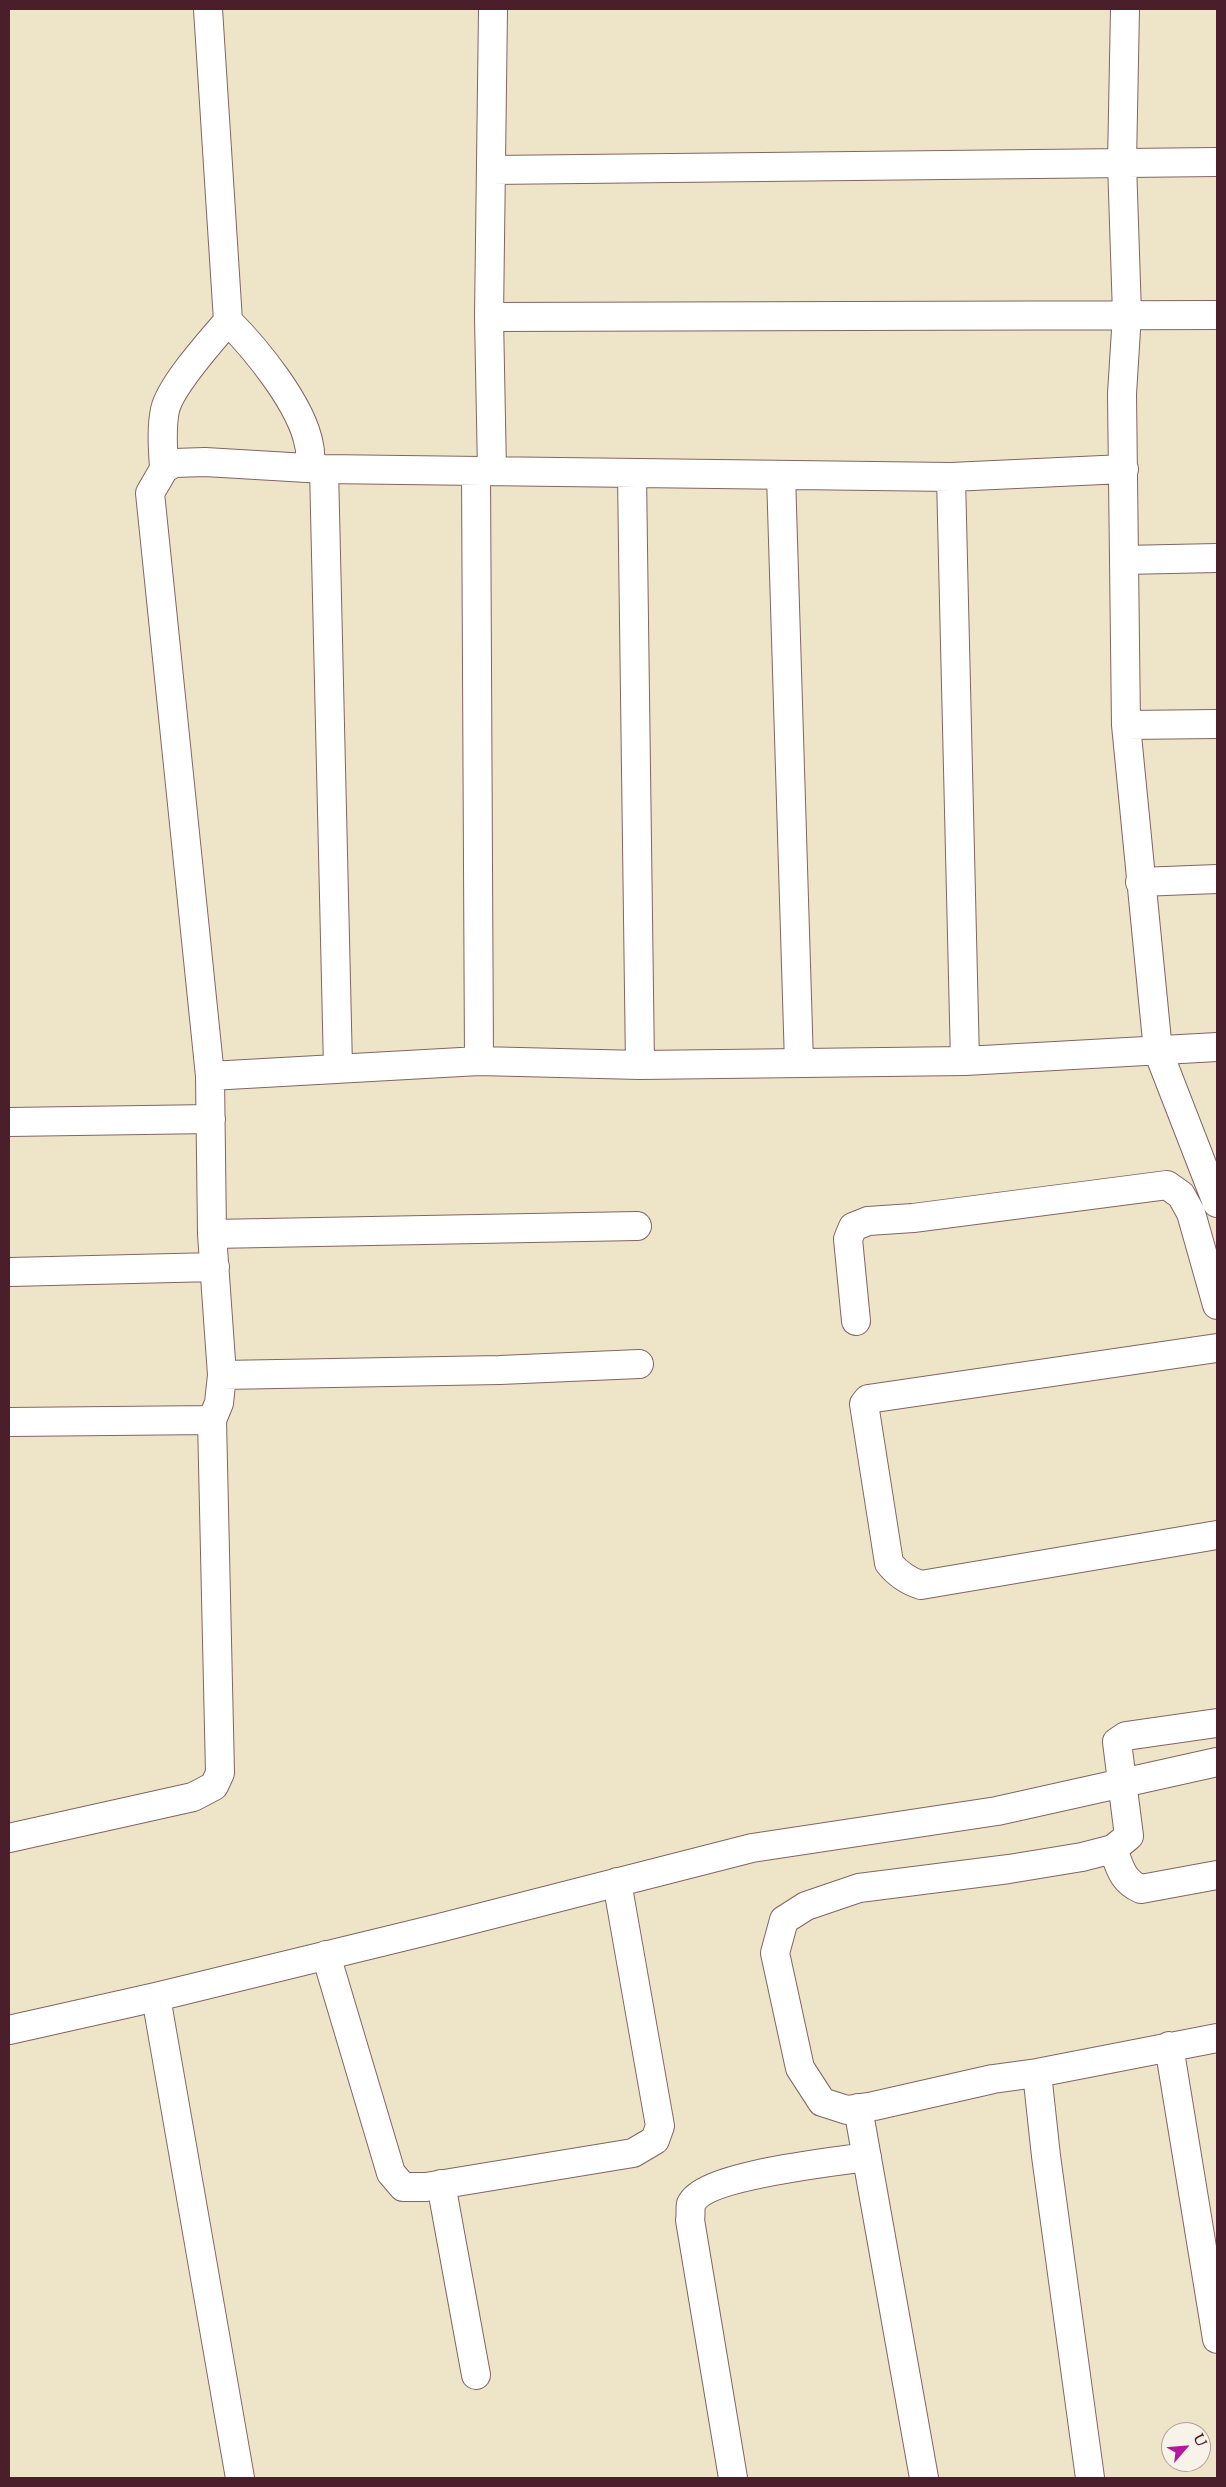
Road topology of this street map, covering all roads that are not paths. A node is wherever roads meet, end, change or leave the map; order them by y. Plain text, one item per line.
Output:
1 (208, 9) edge
2 (493, 9) edge
3 (1125, 9) edge
4 (1217, 162) edge
5 (1122, 163) junction
6 (491, 170) junction
7 (1127, 314) junction
8 (1217, 315) edge
9 (489, 317) junction
10 (228, 320) junction
11 (317, 468) junction
12 (164, 469) junction
13 (1124, 469) junction
14 (484, 471) junction
15 (632, 473) junction
16 (781, 475) junction
17 (951, 476) junction
18 (1217, 558) edge
19 (1124, 560) junction
20 (1217, 724) edge
21 (1126, 725) junction
22 (1217, 879) edge
23 (1140, 882) junction
24 (1217, 1047) edge
25 (1158, 1051) junction
26 (479, 1061) junction
27 (965, 1061) junction
28 (799, 1063) junction
29 (640, 1065) junction
30 (338, 1067) junction
31 (210, 1076) junction
32 (211, 1119) junction
33 (9, 1122) edge
34 (1217, 1203) edge
35 (637, 1226) dead end
36 (212, 1234) junction
37 (214, 1267) junction
38 (10, 1272) dead end
39 (1217, 1305) edge
40 (856, 1321) dead end
41 (1217, 1348) edge
42 (639, 1364) dead end
43 (222, 1375) junction
44 (212, 1420) junction
45 (9, 1422) edge
46 (1217, 1535) edge
47 (1217, 1723) edge
48 (1217, 1762) edge
49 (1122, 1783) junction
50 (9, 1838) edge
51 (1113, 1849) junction
52 (1217, 1875) edge
53 (617, 1882) junction
54 (326, 1955) junction
55 (156, 1997) junction
56 (9, 2030) edge
57 (1217, 2038) edge
58 (1169, 2046) junction
59 (1037, 2073) junction
60 (858, 2108) junction
61 (866, 2157) junction
62 (442, 2184) junction
63 (1217, 2339) edge
64 (476, 2375) dead end
65 (240, 2478) edge
66 (733, 2478) edge
67 (924, 2478) edge
68 (1090, 2478) edge

1 - 10 street
2 - 6 street
3 - 5 street
4 - 5 street
5 - 6 street
5 - 7 street
6 - 9 street
7 - 8 street
7 - 9 street
7 - 13 street
9 - 14 street
10 - 11 street
10 - 12 street
11 - 12 street
11 - 14 street
11 - 30 street
12 - 31 street
13 - 17 street
13 - 19 street
14 - 15 street
14 - 26 street
15 - 16 street
15 - 29 street
16 - 17 street
16 - 28 street
17 - 27 street
18 - 19 street
19 - 21 street
20 - 21 street
21 - 23 street
22 - 23 street
23 - 25 street
24 - 25 street
25 - 27 street
25 - 34 street
26 - 29 street
26 - 30 street
27 - 28 street
28 - 29 street
30 - 31 street
31 - 32 street
32 - 33 street
32 - 36 street
35 - 36 street
36 - 37 street
37 - 38 street
37 - 43 street
39 - 40 street
41 - 46 street
42 - 43 street
43 - 44 street
44 - 45 street
44 - 50 street
47 - 49 street
48 - 49 street
49 - 51 street
49 - 53 street
51 - 52 street
51 - 60 street
53 - 54 street
53 - 62 street
54 - 55 street
54 - 62 street
55 - 56 street
55 - 65 street
57 - 58 street
58 - 59 street
58 - 63 street
59 - 60 street
59 - 68 street
60 - 61 street
61 - 66 street
61 - 67 street
62 - 64 street

